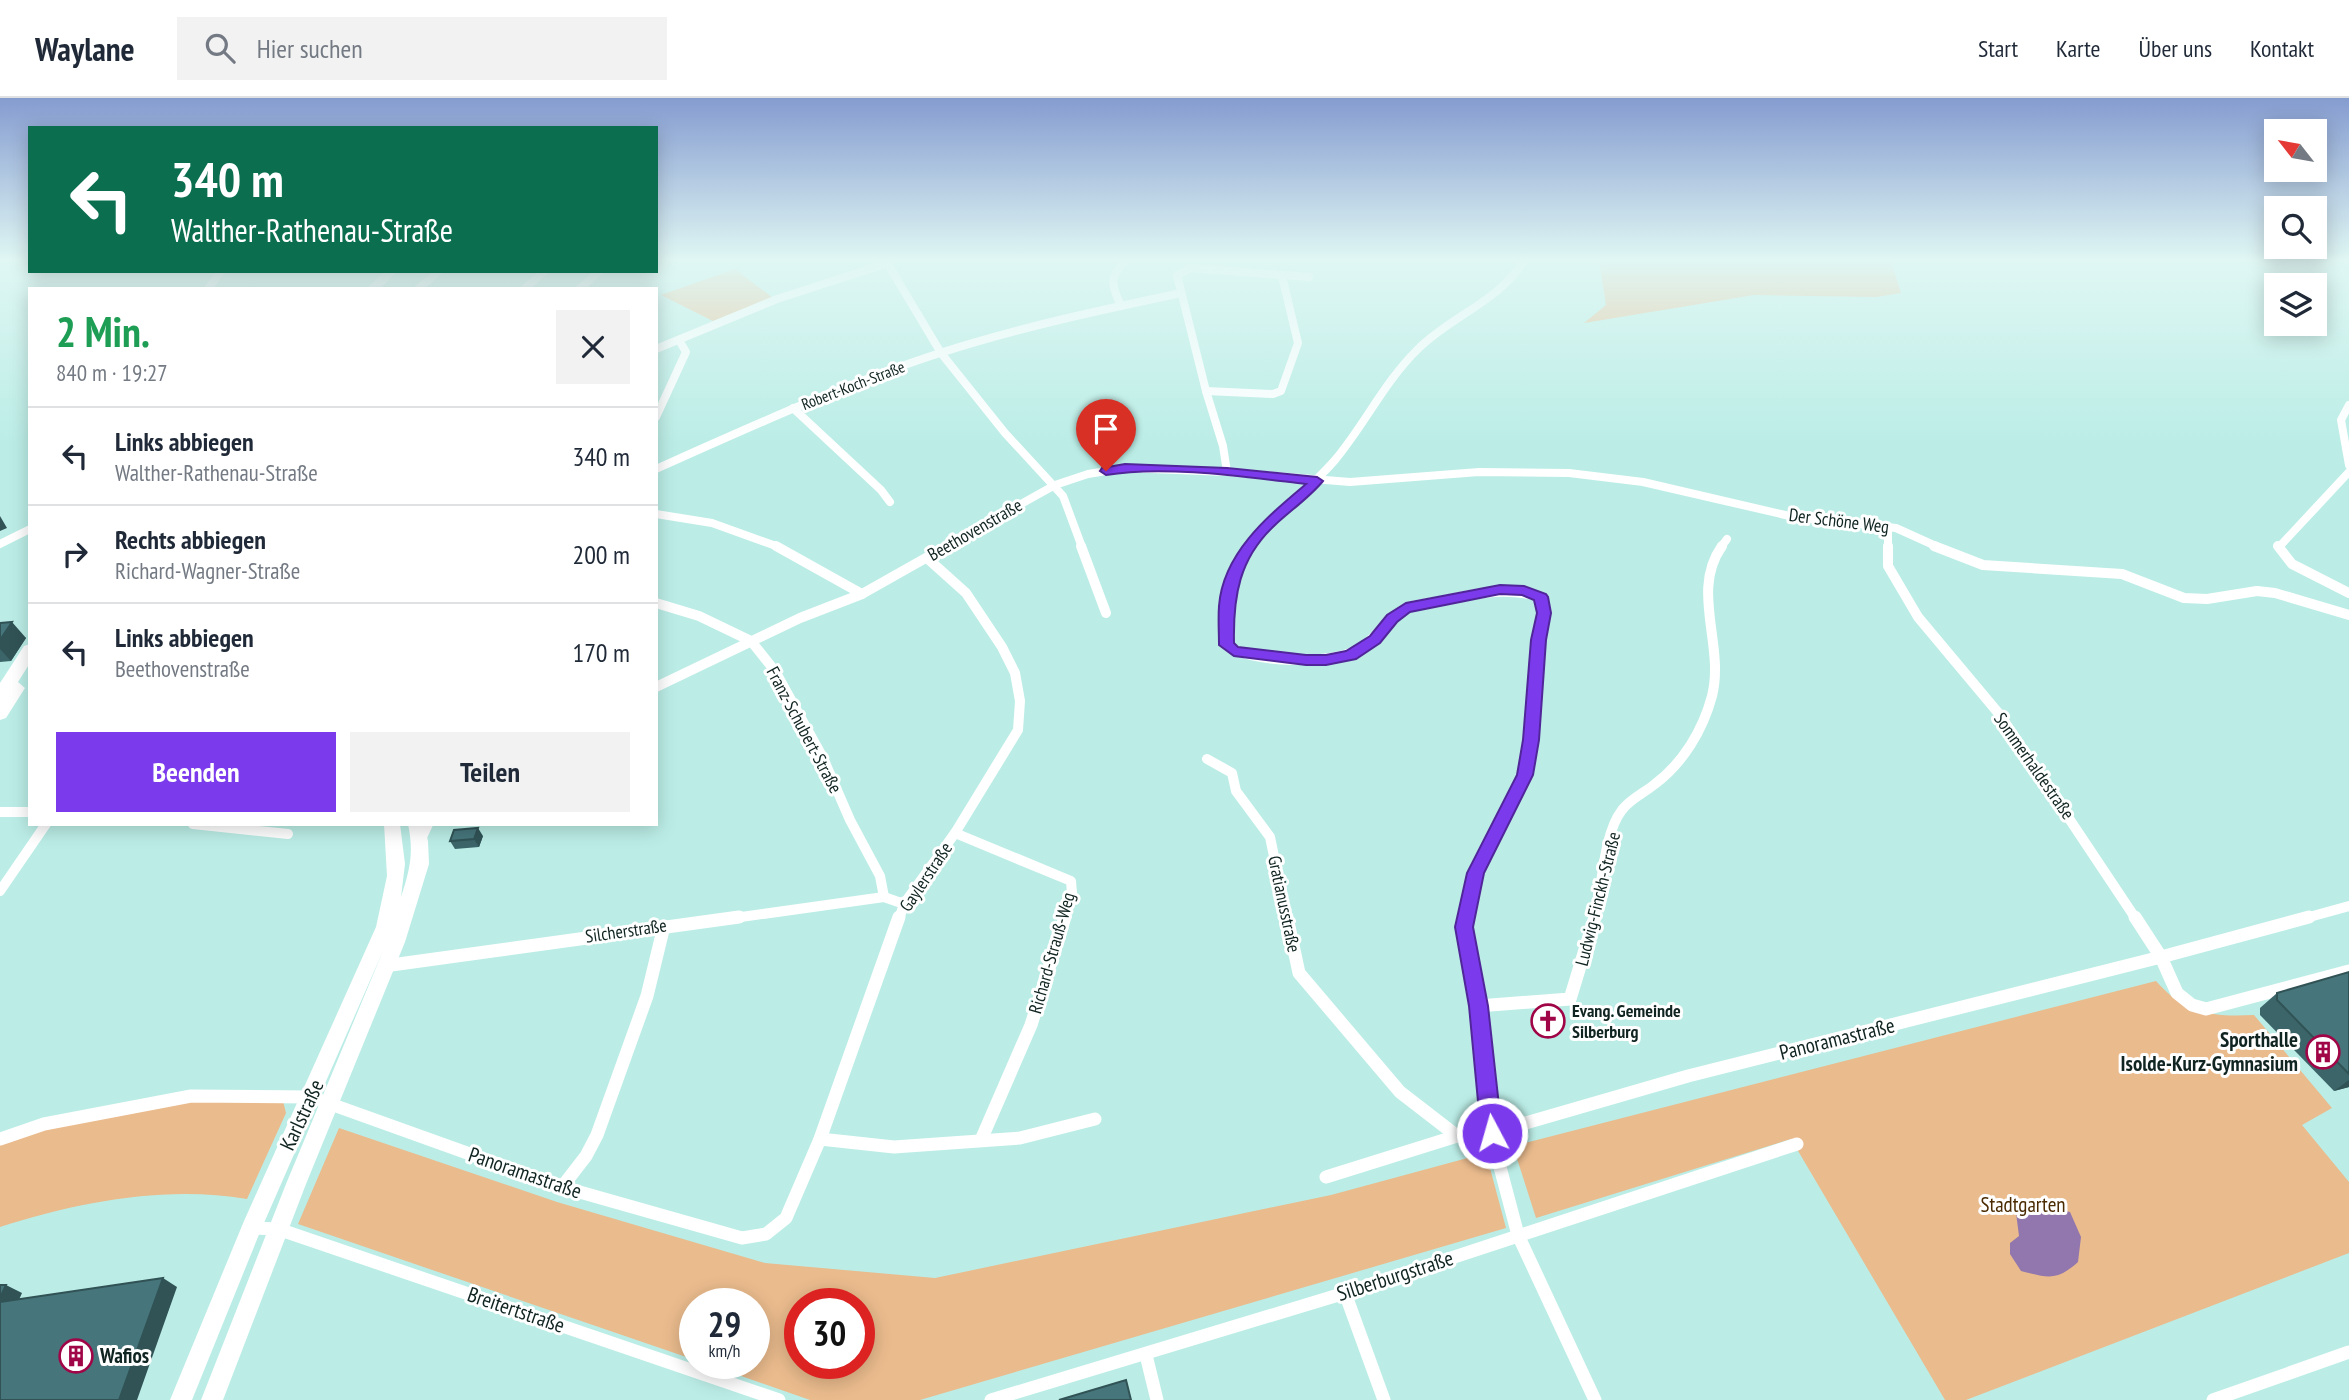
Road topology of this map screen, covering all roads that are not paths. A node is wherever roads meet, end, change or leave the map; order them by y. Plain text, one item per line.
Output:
1 (724, 322) edge
2 (922, 322) edge
3 (1049, 322) edge
4 (1188, 322) edge
5 (1293, 322) edge
6 (1455, 322) edge
7 (680, 340) junction
8 (658, 348) edge
9 (940, 353) junction
10 (1206, 391) junction
11 (2349, 405) edge
12 (793, 408) junction
13 (658, 413) edge
14 (2349, 465) edge
15 (658, 468) edge
16 (1227, 471) junction
17 (2349, 471) edge
18 (1317, 481) junction
19 (1055, 485) junction
20 (890, 502) dead end
21 (658, 514) edge
22 (1888, 526) junction
23 (28, 530) edge
24 (1727, 539) dead end
25 (0, 544) edge
26 (927, 558) junction
27 (2349, 593) edge
28 (862, 594) junction
29 (658, 604) edge
30 (1106, 613) dead end
31 (2349, 615) edge
32 (751, 641) junction
33 (28, 653) edge
34 (28, 672) edge
35 (658, 686) edge
36 (0, 696) edge
37 (0, 714) edge
38 (1207, 760) dead end
39 (0, 812) edge
40 (28, 812) edge
41 (45, 826) edge
42 (212, 826) edge
43 (392, 826) edge
44 (421, 830) edge
45 (955, 833) junction
46 (288, 834) dead end
47 (0, 891) edge
48 (884, 897) junction
49 (904, 904) junction
50 (2349, 906) edge
51 (664, 926) junction
52 (2161, 957) junction
53 (377, 967) junction
54 (2349, 971) edge
55 (1478, 1006) junction
56 (321, 1100) junction
57 (1095, 1119) dead end
58 (1492, 1133) junction
59 (1457, 1136) junction
60 (0, 1139) edge
61 (820, 1139) junction
62 (981, 1140) junction
63 (1797, 1144) dead end
64 (1326, 1177) dead end
65 (562, 1187) junction
66 (251, 1228) junction
67 (278, 1229) junction
68 (1518, 1235) junction
69 (742, 1238) joint
70 (1345, 1293) junction
71 (2349, 1352) edge
72 (1146, 1355) junction
73 (181, 1400) edge
74 (212, 1400) edge
75 (779, 1400) edge
76 (991, 1400) edge
77 (1157, 1400) edge
78 (1384, 1400) edge
79 (1595, 1400) edge
80 (2213, 1400) edge

1 - 7 street
2 - 9 street
3 - 9 street, Robert-Koch-Straße
4 - 10 street
5 - 10 street
6 - 18 street
7 - 8 street
7 - 13 street
9 - 12 street, Robert-Koch-Straße
9 - 19 street
10 - 16 street
11 - 14 street
12 - 15 street, Robert-Koch-Straße
12 - 20 street
16 - 18 street, Beethovenstraße
16 - 19 street, Beethovenstraße
17 - 27 street
18 - 22 street, Der Schöne Weg
18 - 55 street
19 - 26 street, Beethovenstraße
19 - 30 street
21 - 28 street
22 - 31 street, Der Schöne Weg
22 - 52 street, Sommerhaldestraße
23 - 25 street
24 - 55 street, Ludwig-Finckh-Straße
26 - 28 street, Beethovenstraße
26 - 45 street, Gaylerstraße
28 - 32 street, Beethovenstraße
29 - 32 street, Franz-Schubert-Straße
32 - 35 street, Beethovenstraße
32 - 48 street, Franz-Schubert-Straße
33 - 36 main road
34 - 37 main road
38 - 59 street, Gratianusstraße
39 - 40 street
41 - 47 street
42 - 46 street
43 - 53 main road, Karlstraße
44 - 53 main road, Karlstraße
45 - 49 street, Gaylerstraße
45 - 62 street, Richard-Strauß-Weg
48 - 49 street
48 - 51 street, Silcherstraße
49 - 61 street, Gaylerstraße
50 - 52 street, Panoramastraße
51 - 53 street, Silcherstraße
51 - 65 street
52 - 54 street, Sommerhaldestraße
52 - 58 street, Panoramastraße
53 - 56 main road, Karlstraße
55 - 58 street
56 - 60 street, Panoramastraße
56 - 65 street, Panoramastraße
56 - 66 main road, Karlstraße
56 - 67 main road, Karlstraße
57 - 62 street
58 - 59 street, Panoramastraße
58 - 68 street
59 - 64 street, Panoramastraße
61 - 62 street
61 - 69 street, Gaylerstraße
63 - 68 street, Silberburgstraße
65 - 69 street, Panoramastraße
66 - 67 street, Breitertstraße
66 - 73 main road, Karlstraße
67 - 74 main road, Karlstraße
67 - 75 street, Breitertstraße
68 - 70 street, Silberburgstraße
68 - 79 street
70 - 72 street, Silberburgstraße
70 - 78 street
71 - 80 street
72 - 76 street, Silberburgstraße
72 - 77 street

